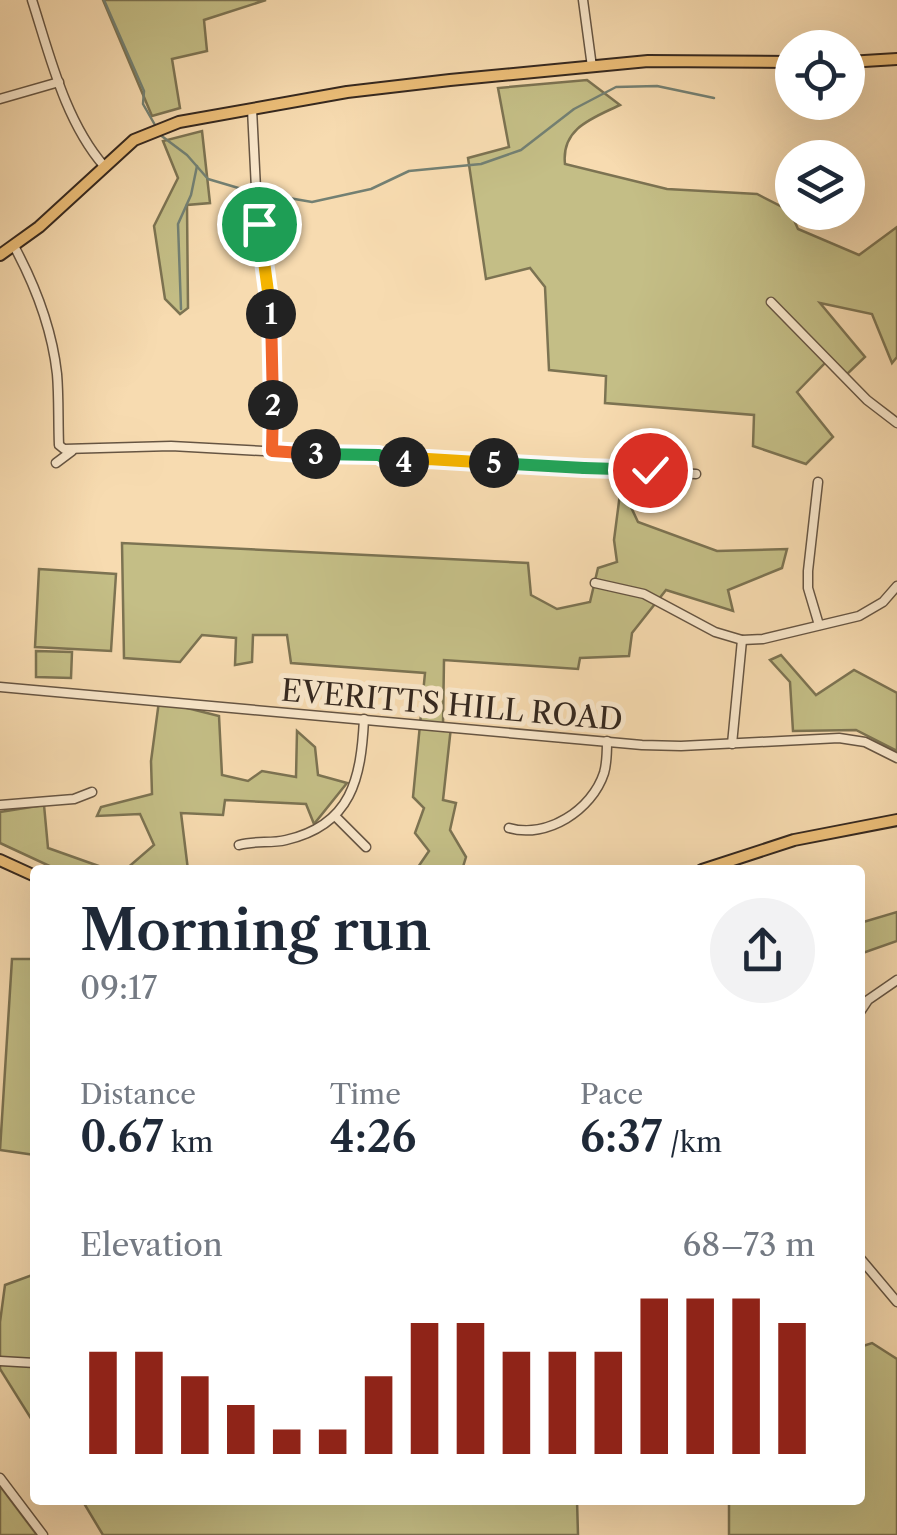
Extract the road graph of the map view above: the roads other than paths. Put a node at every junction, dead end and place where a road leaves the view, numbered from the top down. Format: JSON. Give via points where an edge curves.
{"nodes":[{"id":1,"x":32,"y":0,"type":"edge"},
{"id":2,"x":582,"y":0,"type":"edge"},
{"id":3,"x":897,"y":59,"type":"edge"},
{"id":4,"x":865,"y":61,"type":"edge"},
{"id":5,"x":775,"y":62,"type":"edge"},
{"id":6,"x":592,"y":67,"type":"junction"},
{"id":7,"x":59,"y":82,"type":"junction"},
{"id":8,"x":0,"y":100,"type":"edge"},
{"id":9,"x":252,"y":110,"type":"junction"},
{"id":10,"x":104,"y":166,"type":"junction"},
{"id":11,"x":14,"y":246,"type":"junction"},
{"id":12,"x":0,"y":256,"type":"edge"},
{"id":13,"x":771,"y":302,"type":"dead end"},
{"id":14,"x":897,"y":422,"type":"edge"},
{"id":15,"x":72,"y":451,"type":"junction"},
{"id":16,"x":272,"y":451,"type":"junction"},
{"id":17,"x":56,"y":463,"type":"dead end"},
{"id":18,"x":696,"y":474,"type":"dead end"},
{"id":19,"x":818,"y":482,"type":"dead end"},
{"id":20,"x":596,"y":583,"type":"dead end"},
{"id":21,"x":897,"y":586,"type":"edge"},
{"id":22,"x":819,"y":625,"type":"junction"},
{"id":23,"x":742,"y":640,"type":"junction"},
{"id":24,"x":0,"y":686,"type":"edge"},
{"id":25,"x":364,"y":719,"type":"junction"},
{"id":26,"x":607,"y":742,"type":"junction"},
{"id":27,"x":732,"y":744,"type":"junction"},
{"id":28,"x":897,"y":758,"type":"edge"},
{"id":29,"x":92,"y":792,"type":"dead end"},
{"id":30,"x":0,"y":805,"type":"edge"},
{"id":31,"x":335,"y":816,"type":"junction"},
{"id":32,"x":897,"y":820,"type":"edge"},
{"id":33,"x":510,"y":828,"type":"dead end"},
{"id":34,"x":240,"y":845,"type":"dead end"},
{"id":35,"x":366,"y":847,"type":"dead end"},
{"id":36,"x":0,"y":860,"type":"edge"},
{"id":37,"x":717,"y":865,"type":"edge"},
{"id":38,"x":30,"y":874,"type":"edge"},
{"id":39,"x":897,"y":980,"type":"edge"},
{"id":40,"x":865,"y":1004,"type":"edge"},
{"id":41,"x":865,"y":1265,"type":"edge"},
{"id":42,"x":871,"y":1273,"type":"junction"},
{"id":43,"x":865,"y":1278,"type":"edge"},
{"id":44,"x":897,"y":1302,"type":"edge"},
{"id":45,"x":0,"y":1360,"type":"edge"},
{"id":46,"x":30,"y":1363,"type":"edge"},
{"id":47,"x":0,"y":1478,"type":"edge"},
{"id":48,"x":43,"y":1535,"type":"edge"}],
"edges":[{"from":1,"to":7,"type":"street"},
{"from":2,"to":6,"type":"street"},
{"from":3,"to":4,"type":"main road"},
{"from":5,"to":6,"type":"main road"},
{"from":6,"to":9,"type":"main road","via":[[400,84]]},
{"from":7,"to":8,"type":"street"},
{"from":7,"to":10,"type":"street","via":[[87,145]]},
{"from":9,"to":10,"type":"main road","via":[[154,130]]},
{"from":9,"to":16,"type":"street","via":[[274,342]]},
{"from":10,"to":11,"type":"main road"},
{"from":11,"to":12,"type":"main road"},
{"from":11,"to":15,"type":"street","via":[[51,340],[60,445]]},
{"from":13,"to":14,"type":"street","via":[[866,400]]},
{"from":15,"to":16,"type":"street"},
{"from":15,"to":17,"type":"street"},
{"from":16,"to":18,"type":"street","via":[[399,451],[411,460]]},
{"from":19,"to":22,"type":"street","via":[[808,588]]},
{"from":20,"to":23,"type":"street","via":[[644,594]]},
{"from":21,"to":22,"type":"street","via":[[870,612]]},
{"from":22,"to":23,"type":"street"},
{"from":23,"to":27,"type":"street"},
{"from":24,"to":25,"type":"street","name":"EVERITTS HILL ROAD"},
{"from":25,"to":26,"type":"street","name":"EVERITTS HILL ROAD"},
{"from":25,"to":31,"type":"street","via":[[354,787]]},
{"from":26,"to":27,"type":"street","name":"EVERITTS HILL ROAD"},
{"from":26,"to":33,"type":"street","via":[[603,777],[583,805],[547,826]]},
{"from":27,"to":28,"type":"street","name":"EVERITTS HILL ROAD","via":[[839,738]]},
{"from":29,"to":30,"type":"street"},
{"from":31,"to":34,"type":"street","via":[[295,838]]},
{"from":31,"to":35,"type":"street"},
{"from":32,"to":37,"type":"main road","via":[[794,840]]},
{"from":36,"to":38,"type":"main road"},
{"from":39,"to":40,"type":"street"},
{"from":41,"to":42,"type":"street"},
{"from":42,"to":43,"type":"street"},
{"from":42,"to":44,"type":"street"},
{"from":45,"to":46,"type":"street"},
{"from":47,"to":48,"type":"street"}]}
